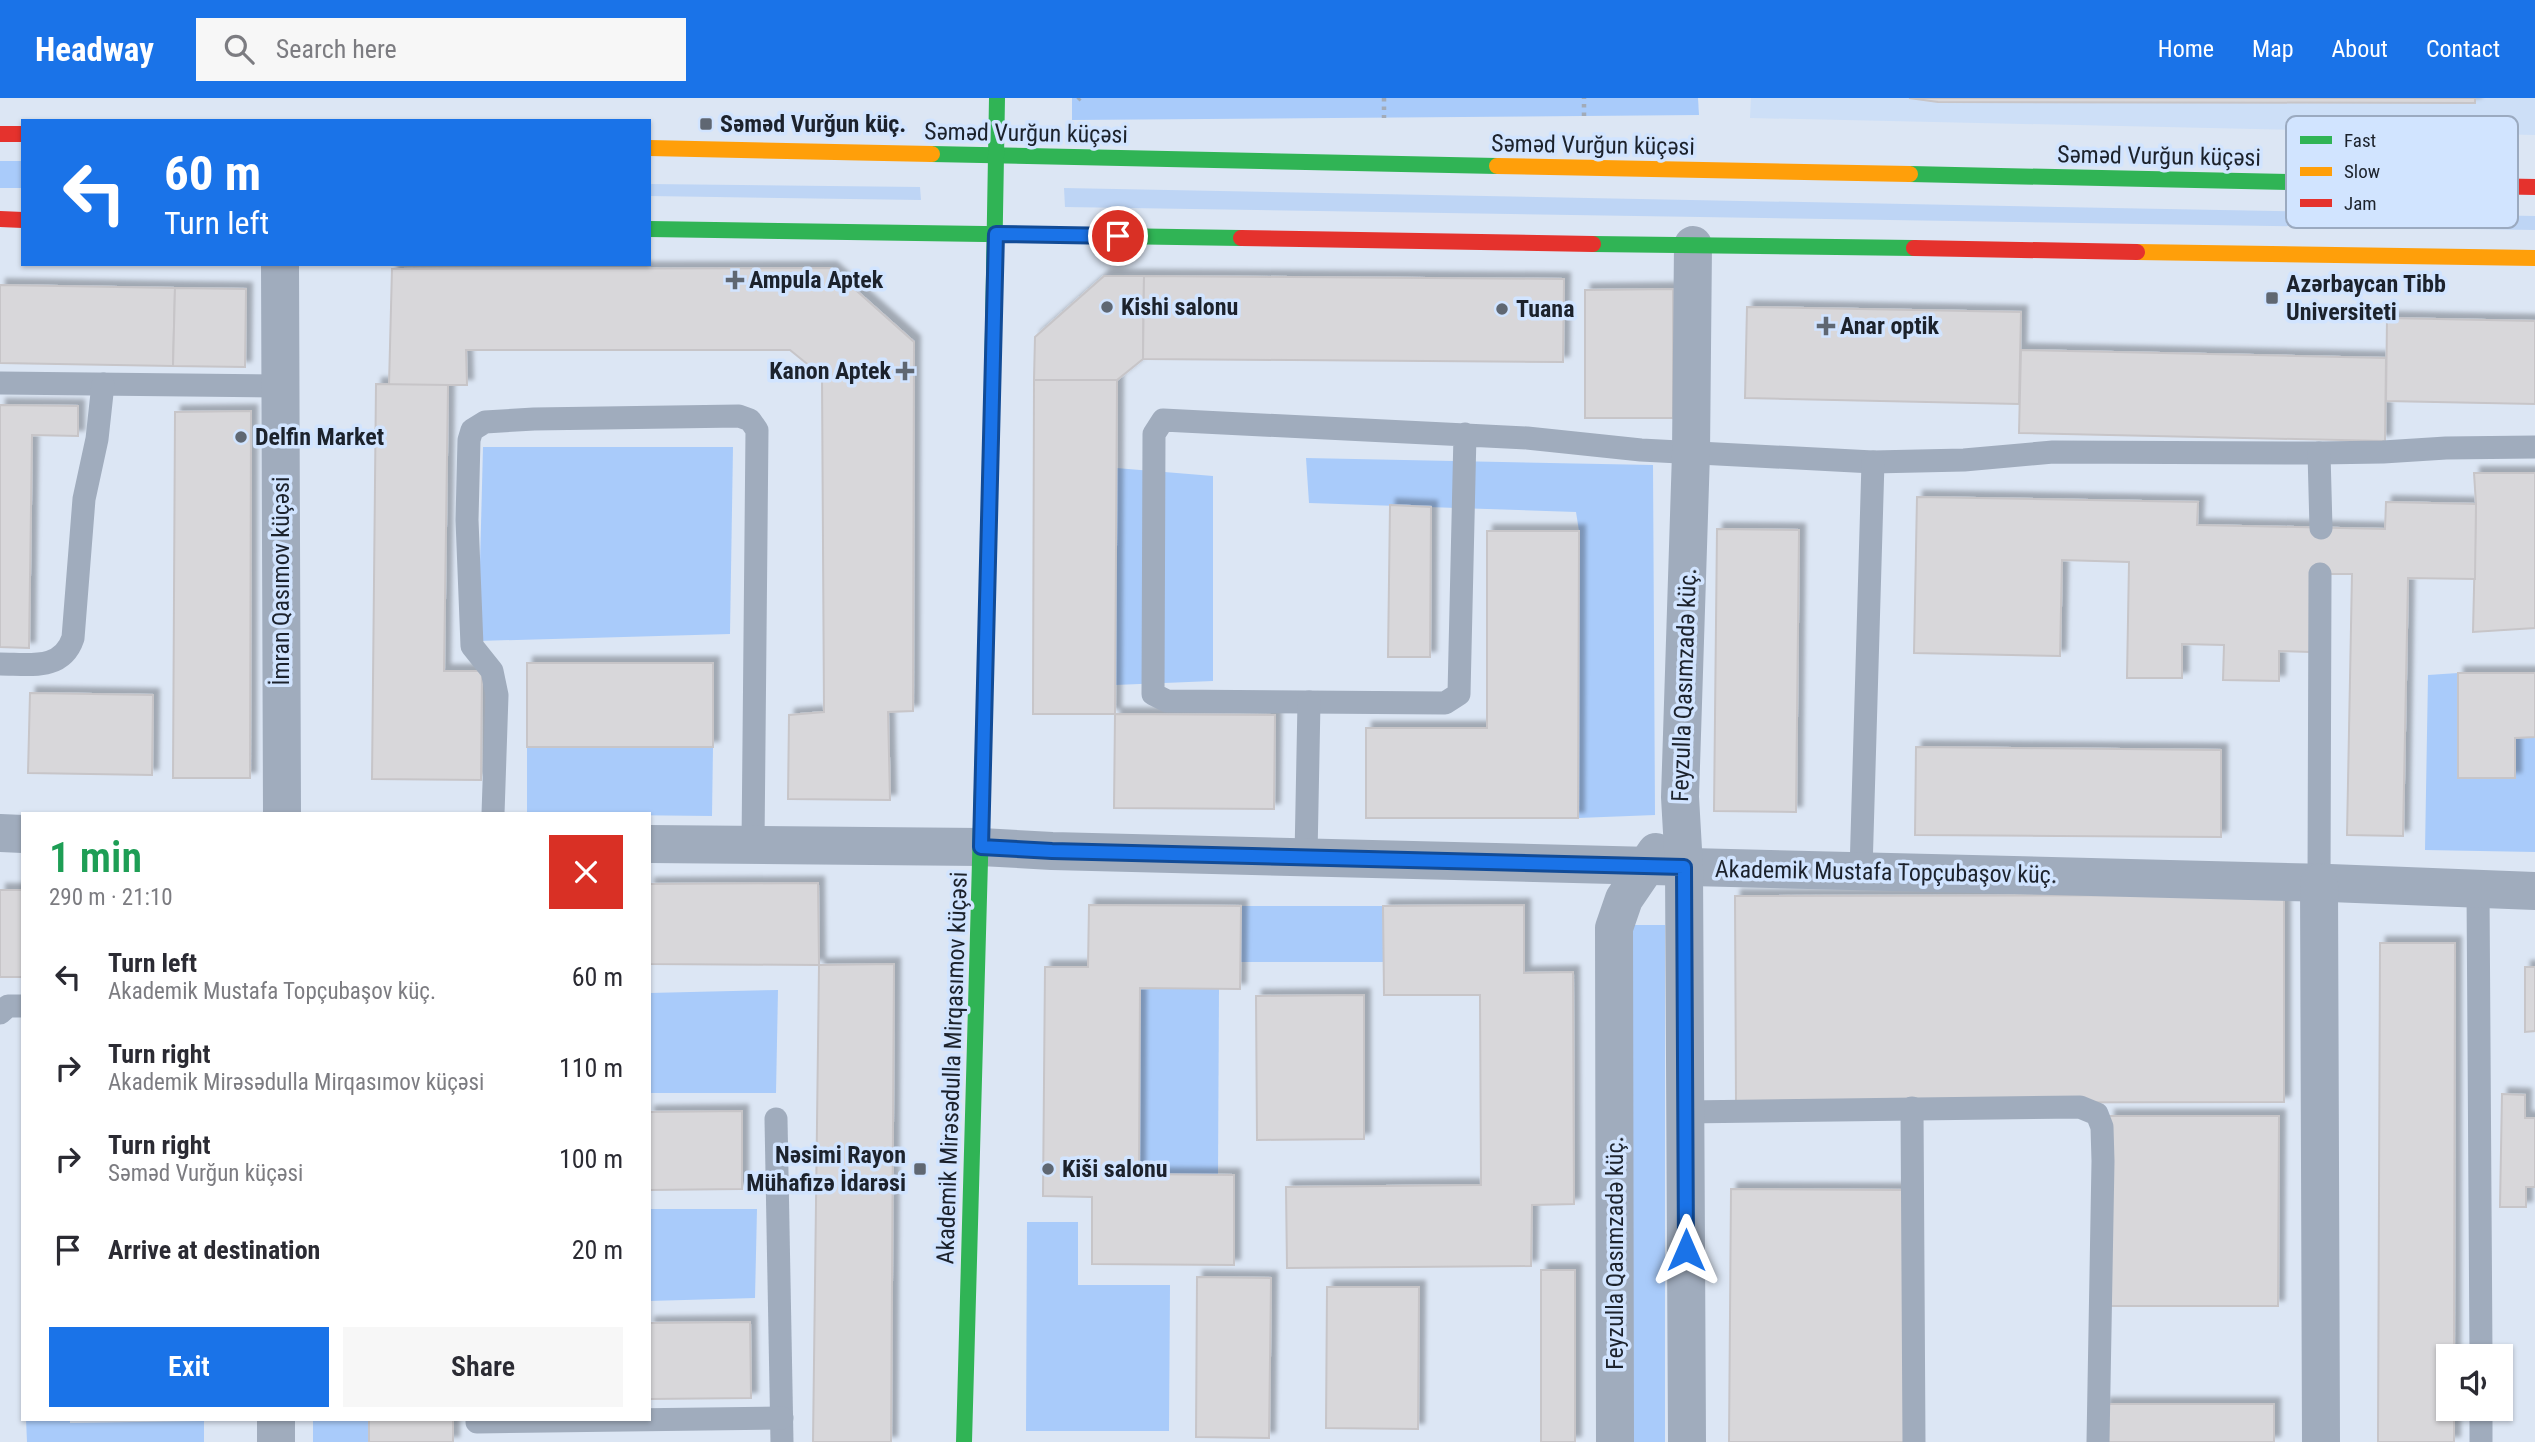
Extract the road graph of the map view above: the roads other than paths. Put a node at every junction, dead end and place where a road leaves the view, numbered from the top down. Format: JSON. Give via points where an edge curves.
{"nodes":[{"id":1,"x":998,"y":98,"type":"edge"},
{"id":2,"x":0,"y":134,"type":"edge"},
{"id":3,"x":21,"y":134,"type":"edge"},
{"id":4,"x":651,"y":148,"type":"edge"},
{"id":5,"x":997,"y":155,"type":"junction"},
{"id":6,"x":2286,"y":182,"type":"edge"},
{"id":7,"x":0,"y":219,"type":"edge"},
{"id":8,"x":21,"y":219,"type":"edge"},
{"id":9,"x":651,"y":229,"type":"edge"},
{"id":10,"x":996,"y":234,"type":"junction"},
{"id":11,"x":1693,"y":245,"type":"junction"},
{"id":12,"x":2535,"y":258,"type":"edge"},
{"id":13,"x":280,"y":266,"type":"edge"},
{"id":14,"x":0,"y":383,"type":"edge"},
{"id":15,"x":103,"y":384,"type":"junction"},
{"id":16,"x":280,"y":386,"type":"junction"},
{"id":17,"x":1465,"y":434,"type":"junction"},
{"id":18,"x":2535,"y":447,"type":"edge"},
{"id":19,"x":1691,"y":453,"type":"junction"},
{"id":20,"x":2319,"y":453,"type":"junction"},
{"id":21,"x":1873,"y":462,"type":"junction"},
{"id":22,"x":2321,"y":528,"type":"dead end"},
{"id":23,"x":2320,"y":574,"type":"dead end"},
{"id":24,"x":0,"y":664,"type":"edge"},
{"id":25,"x":1309,"y":702,"type":"junction"},
{"id":26,"x":282,"y":812,"type":"edge"},
{"id":27,"x":492,"y":812,"type":"edge"},
{"id":28,"x":1680,"y":823,"type":"junction"},
{"id":29,"x":0,"y":833,"type":"edge"},
{"id":30,"x":21,"y":834,"type":"edge"},
{"id":31,"x":651,"y":844,"type":"edge"},
{"id":32,"x":753,"y":845,"type":"junction"},
{"id":33,"x":981,"y":847,"type":"junction"},
{"id":34,"x":1306,"y":856,"type":"junction"},
{"id":35,"x":1644,"y":867,"type":"junction"},
{"id":36,"x":1684,"y":867,"type":"junction"},
{"id":37,"x":1861,"y":871,"type":"junction"},
{"id":38,"x":2319,"y":883,"type":"junction"},
{"id":39,"x":2479,"y":889,"type":"junction"},
{"id":40,"x":2535,"y":891,"type":"edge"},
{"id":41,"x":21,"y":1006,"type":"edge"},
{"id":42,"x":0,"y":1013,"type":"edge"},
{"id":43,"x":1912,"y":1108,"type":"junction"},
{"id":44,"x":1685,"y":1112,"type":"junction"},
{"id":45,"x":776,"y":1119,"type":"dead end"},
{"id":46,"x":2481,"y":1344,"type":"edge"},
{"id":47,"x":782,"y":1418,"type":"junction"},
{"id":48,"x":276,"y":1421,"type":"edge"},
{"id":49,"x":2481,"y":1421,"type":"edge"},
{"id":50,"x":477,"y":1428,"type":"edge"},
{"id":51,"x":276,"y":1442,"type":"edge"},
{"id":52,"x":782,"y":1442,"type":"edge"},
{"id":53,"x":964,"y":1442,"type":"edge"},
{"id":54,"x":1615,"y":1442,"type":"edge"},
{"id":55,"x":1687,"y":1442,"type":"edge"},
{"id":56,"x":1914,"y":1442,"type":"edge"},
{"id":57,"x":2098,"y":1442,"type":"edge"},
{"id":58,"x":2321,"y":1442,"type":"edge"},
{"id":59,"x":2481,"y":1442,"type":"edge"}],
"edges":[{"from":1,"to":5,"type":"main road"},
{"from":2,"to":3,"type":"main road"},
{"from":4,"to":5,"type":"main road","name":"Səməd Vurğun küçəsi"},
{"from":5,"to":6,"type":"main road","name":"Səməd Vurğun küçəsi"},
{"from":5,"to":10,"type":"main road","name":"Akademik Mirəsədulla Mirqasımov küçəsi"},
{"from":7,"to":8,"type":"main road"},
{"from":9,"to":10,"type":"main road"},
{"from":10,"to":11,"type":"main road"},
{"from":10,"to":33,"type":"main road","name":"Akademik Mirəsədulla Mirqasımov küçəsi"},
{"from":11,"to":12,"type":"main road"},
{"from":11,"to":19,"type":"street","name":"Feyzulla Qasımzadə küç."},
{"from":13,"to":16,"type":"street","name":"İmran Qasımov küçəsi"},
{"from":14,"to":15,"type":"lane"},
{"from":15,"to":16,"type":"lane"},
{"from":15,"to":24,"type":"lane","via":[[84,499],[73,638],[68,652],[59,659],[33,664]]},
{"from":16,"to":26,"type":"street","name":"İmran Qasımov küçəsi"},
{"from":17,"to":19,"type":"lane"},
{"from":17,"to":25,"type":"lane","via":[[1459,694],[1445,704]]},
{"from":17,"to":25,"type":"lane","via":[[1163,420],[1154,434],[1153,694],[1167,701]]},
{"from":18,"to":20,"type":"lane"},
{"from":19,"to":21,"type":"lane"},
{"from":19,"to":28,"type":"street","name":"Feyzulla Qasımzadə küç."},
{"from":20,"to":21,"type":"lane","via":[[2053,452]]},
{"from":20,"to":22,"type":"lane"},
{"from":21,"to":37,"type":"lane"},
{"from":23,"to":38,"type":"lane"},
{"from":25,"to":34,"type":"lane"},
{"from":27,"to":32,"type":"lane","via":[[497,695],[492,671],[472,646],[467,520],[472,430],[485,422],[534,419],[739,416],[757,429]]},
{"from":28,"to":35,"type":"street","name":"Feyzulla Qasımzadə küç."},
{"from":28,"to":36,"type":"street"},
{"from":29,"to":30,"type":"street"},
{"from":31,"to":32,"type":"street","name":"Akademik Mustafa Topçubaşov küç."},
{"from":32,"to":33,"type":"street","name":"Akademik Mustafa Topçubaşov küç."},
{"from":33,"to":34,"type":"street","name":"Akademik Mustafa Topçubaşov küç."},
{"from":33,"to":53,"type":"main road","name":"Akademik Mirəsədulla Mirqasımov küçəsi"},
{"from":34,"to":35,"type":"street","name":"Akademik Mustafa Topçubaşov küç."},
{"from":35,"to":36,"type":"street","name":"Akademik Mustafa Topçubaşov küç."},
{"from":35,"to":54,"type":"street","name":"Feyzulla Qasımzadə küç.","via":[[1624,899],[1614,928]]},
{"from":36,"to":37,"type":"street","name":"Akademik Mustafa Topçubaşov küç."},
{"from":36,"to":44,"type":"street"},
{"from":37,"to":38,"type":"street","name":"Akademik Mustafa Topçubaşov küç."},
{"from":38,"to":39,"type":"street","name":"Akademik Mustafa Topçubaşov küç."},
{"from":38,"to":58,"type":"street"},
{"from":39,"to":40,"type":"street","name":"Akademik Mustafa Topçubaşov küç."},
{"from":39,"to":46,"type":"lane"},
{"from":41,"to":42,"type":"lane","via":[[8,1006]]},
{"from":43,"to":44,"type":"lane"},
{"from":43,"to":56,"type":"lane"},
{"from":43,"to":57,"type":"lane","via":[[2080,1107],[2096,1114],[2102,1127],[2103,1161]]},
{"from":44,"to":55,"type":"street"},
{"from":45,"to":47,"type":"lane"},
{"from":47,"to":50,"type":"lane"},
{"from":47,"to":52,"type":"lane"},
{"from":48,"to":51,"type":"street"},
{"from":49,"to":59,"type":"lane"}]}
